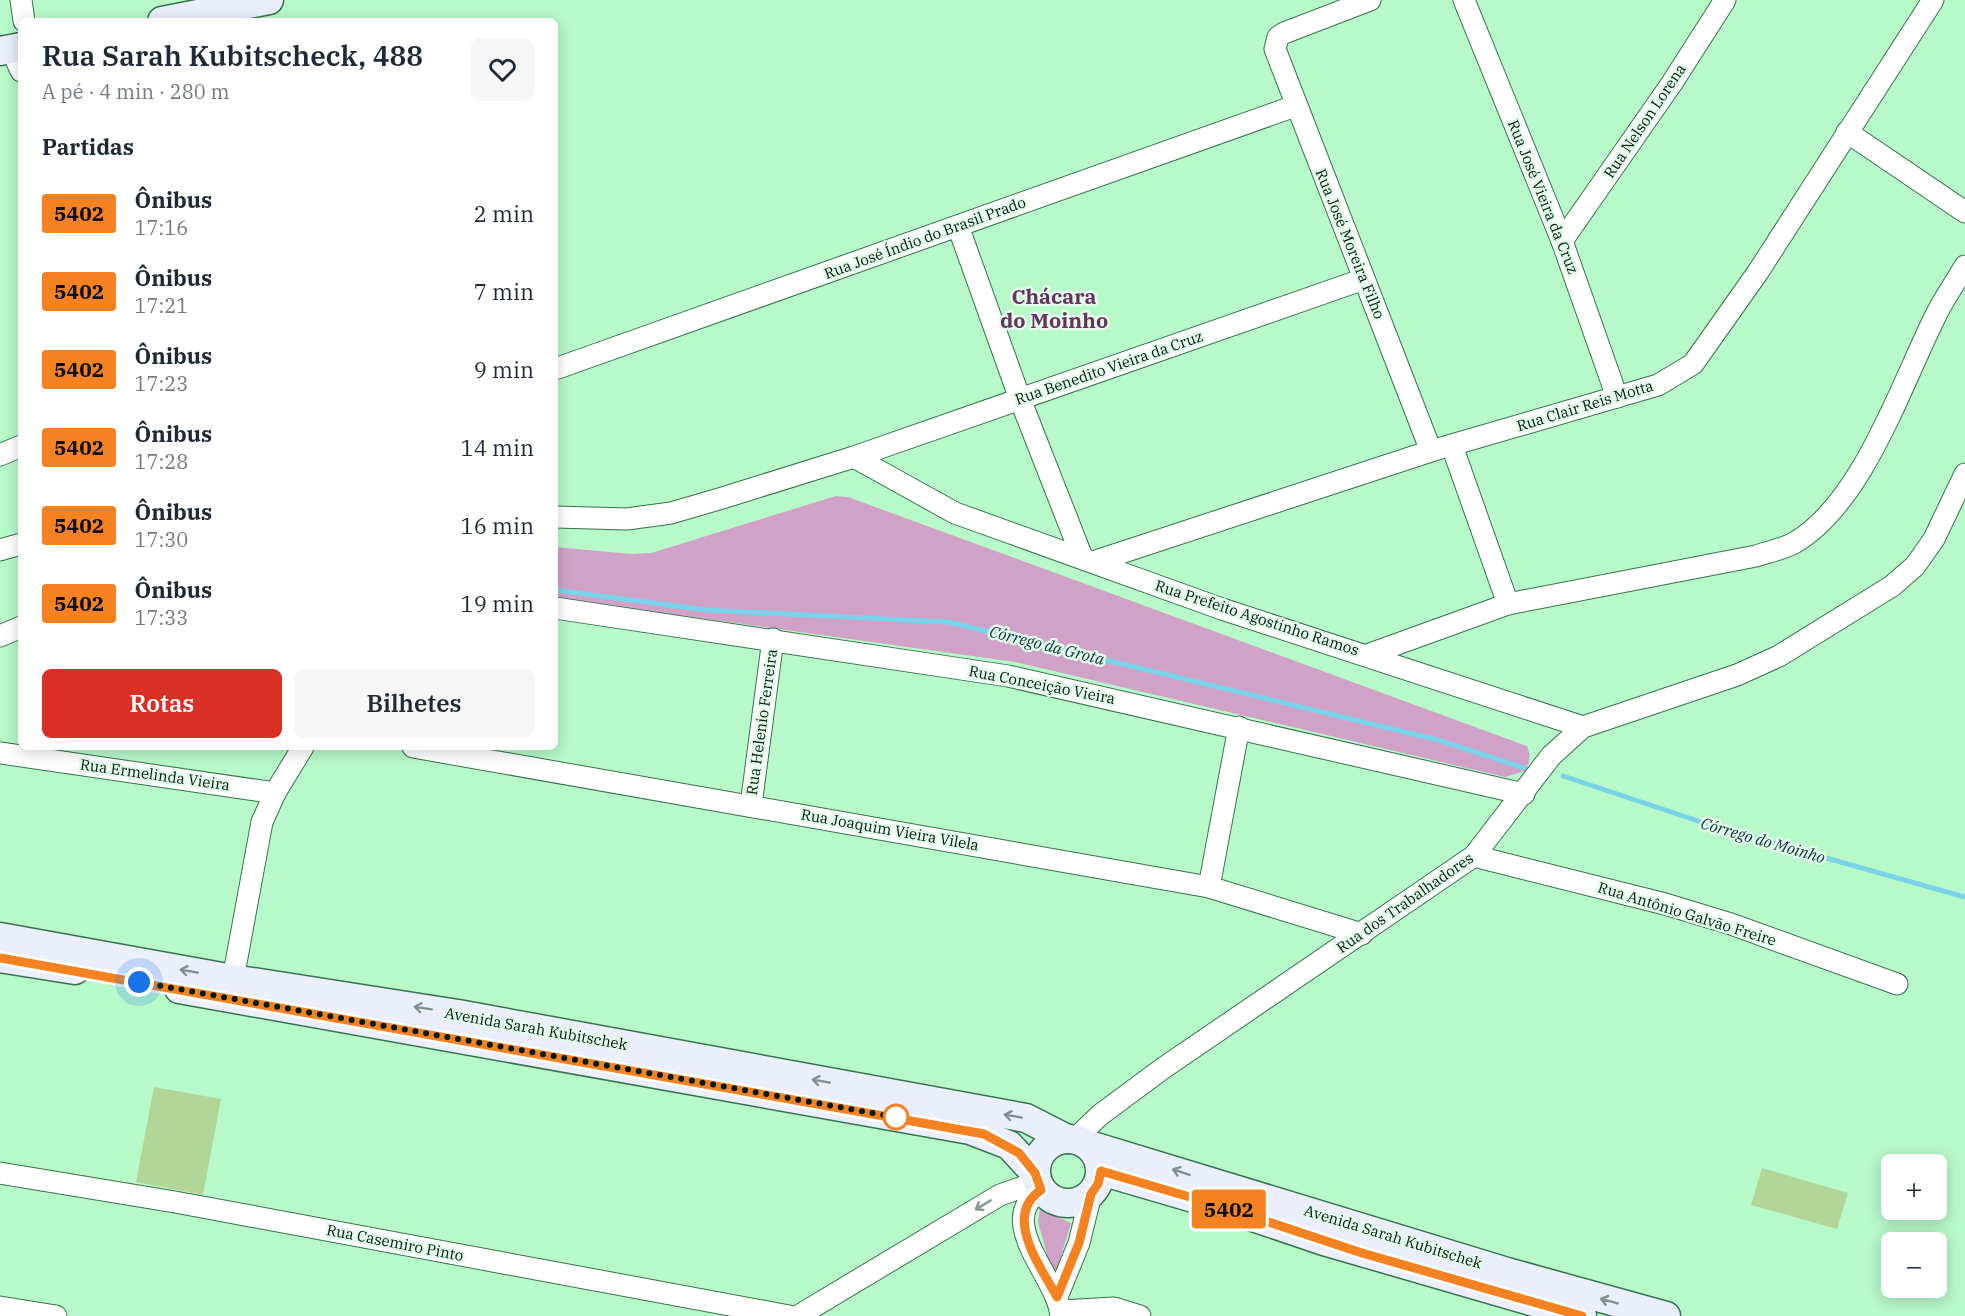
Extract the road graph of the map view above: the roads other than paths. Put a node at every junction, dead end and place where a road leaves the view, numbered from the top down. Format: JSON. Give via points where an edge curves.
{"nodes":[{"id":1,"x":21,"y":0,"type":"edge"},
{"id":2,"x":1370,"y":0,"type":"edge"},
{"id":3,"x":1464,"y":0,"type":"edge"},
{"id":4,"x":1725,"y":0,"type":"edge"},
{"id":5,"x":1933,"y":0,"type":"edge"},
{"id":6,"x":261,"y":9,"type":"edge"},
{"id":7,"x":24,"y":18,"type":"edge"},
{"id":8,"x":187,"y":18,"type":"edge"},
{"id":9,"x":1295,"y":106,"type":"junction"},
{"id":10,"x":1847,"y":132,"type":"junction"},
{"id":11,"x":1965,"y":212,"type":"edge"},
{"id":12,"x":958,"y":226,"type":"junction"},
{"id":13,"x":1562,"y":241,"type":"junction"},
{"id":14,"x":1965,"y":266,"type":"edge"},
{"id":15,"x":1364,"y":279,"type":"junction"},
{"id":16,"x":558,"y":368,"type":"edge"},
{"id":17,"x":1617,"y":397,"type":"junction"},
{"id":18,"x":1020,"y":399,"type":"junction"},
{"id":19,"x":1452,"y":446,"type":"junction"},
{"id":20,"x":18,"y":447,"type":"edge"},
{"id":21,"x":1431,"y":451,"type":"junction"},
{"id":22,"x":0,"y":455,"type":"edge"},
{"id":23,"x":854,"y":457,"type":"junction"},
{"id":24,"x":1965,"y":474,"type":"edge"},
{"id":25,"x":558,"y":516,"type":"edge"},
{"id":26,"x":18,"y":545,"type":"edge"},
{"id":27,"x":0,"y":550,"type":"edge"},
{"id":28,"x":1088,"y":560,"type":"junction"},
{"id":29,"x":1508,"y":604,"type":"junction"},
{"id":30,"x":558,"y":608,"type":"edge"},
{"id":31,"x":18,"y":628,"type":"edge"},
{"id":32,"x":0,"y":636,"type":"edge"},
{"id":33,"x":773,"y":639,"type":"junction"},
{"id":34,"x":1367,"y":655,"type":"junction"},
{"id":35,"x":1239,"y":727,"type":"junction"},
{"id":36,"x":1583,"y":727,"type":"junction"},
{"id":37,"x":301,"y":750,"type":"edge"},
{"id":38,"x":430,"y":750,"type":"edge"},
{"id":39,"x":0,"y":753,"type":"edge"},
{"id":40,"x":275,"y":793,"type":"junction"},
{"id":41,"x":1524,"y":794,"type":"junction"},
{"id":42,"x":751,"y":805,"type":"junction"},
{"id":43,"x":1474,"y":856,"type":"junction"},
{"id":44,"x":1209,"y":887,"type":"junction"},
{"id":45,"x":1362,"y":934,"type":"junction"},
{"id":46,"x":0,"y":937,"type":"edge"},
{"id":47,"x":0,"y":958,"type":"edge"},
{"id":48,"x":233,"y":979,"type":"junction"},
{"id":49,"x":1897,"y":984,"type":"dead end"},
{"id":50,"x":1076,"y":1140,"type":"junction"},
{"id":51,"x":0,"y":1173,"type":"edge"},
{"id":52,"x":1038,"y":1182,"type":"junction"},
{"id":53,"x":1096,"y":1183,"type":"junction"},
{"id":54,"x":1222,"y":1196,"type":"junction"},
{"id":55,"x":0,"y":1307,"type":"edge"},
{"id":56,"x":1576,"y":1307,"type":"edge"},
{"id":57,"x":1060,"y":1308,"type":"edge"},
{"id":58,"x":56,"y":1316,"type":"edge"},
{"id":59,"x":789,"y":1316,"type":"edge"},
{"id":60,"x":798,"y":1316,"type":"edge"},
{"id":61,"x":1140,"y":1316,"type":"edge"},
{"id":62,"x":1666,"y":1316,"type":"edge"}],
"edges":[{"from":1,"to":7,"type":"street"},
{"from":2,"to":9,"type":"street","name":"Rua José Moreira Filho","via":[[1278,37],[1275,49]]},
{"from":3,"to":13,"type":"street","name":"Rua José Vieira da Cruz"},
{"from":4,"to":13,"type":"street","name":"Rua Nelson Lorena"},
{"from":5,"to":10,"type":"street","name":"Rua Clair Reis Motta"},
{"from":6,"to":8,"type":"main road"},
{"from":9,"to":12,"type":"street","name":"Rua José Índio do Brasil Prado"},
{"from":9,"to":15,"type":"street","name":"Rua José Moreira Filho"},
{"from":10,"to":11,"type":"street"},
{"from":10,"to":17,"type":"street","name":"Rua Clair Reis Motta","via":[[1758,272],[1693,364],[1658,385]]},
{"from":12,"to":16,"type":"street","name":"Rua José Índio do Brasil Prado"},
{"from":12,"to":18,"type":"street"},
{"from":13,"to":17,"type":"street","name":"Rua José Vieira da Cruz"},
{"from":14,"to":29,"type":"street","name":"Rua Prefeito Agostinho Ramos","via":[[1936,314],[1863,466],[1815,528],[1793,544],[1756,556]]},
{"from":15,"to":18,"type":"street","name":"Rua Benedito Vieira da Cruz"},
{"from":15,"to":21,"type":"street","name":"Rua José Moreira Filho"},
{"from":17,"to":19,"type":"street","name":"Rua Clair Reis Motta"},
{"from":18,"to":23,"type":"street","name":"Rua Benedito Vieira da Cruz"},
{"from":18,"to":28,"type":"street"},
{"from":19,"to":21,"type":"street","name":"Rua Clair Reis Motta"},
{"from":19,"to":29,"type":"street"},
{"from":20,"to":22,"type":"street"},
{"from":21,"to":28,"type":"street","name":"Rua Clair Reis Motta"},
{"from":23,"to":25,"type":"street","via":[[671,513],[627,519]]},
{"from":23,"to":28,"type":"street","name":"Rua Prefeito Agostinho Ramos","via":[[955,513]]},
{"from":24,"to":36,"type":"street","name":"Rua dos Trabalhadores","via":[[1934,539],[1915,566],[1864,605],[1779,656],[1737,675]]},
{"from":26,"to":27,"type":"street"},
{"from":28,"to":34,"type":"street","name":"Rua Prefeito Agostinho Ramos","via":[[1222,609]]},
{"from":29,"to":34,"type":"street","name":"Rua Prefeito Agostinho Ramos"},
{"from":30,"to":33,"type":"street","name":"Rua Conceição Vieira"},
{"from":31,"to":32,"type":"street"},
{"from":33,"to":35,"type":"street","name":"Rua Conceição Vieira","via":[[1008,676]]},
{"from":33,"to":42,"type":"street","name":"Rua Helenio Ferreira"},
{"from":34,"to":36,"type":"street"},
{"from":35,"to":41,"type":"street","name":"Rua Conceição Vieira"},
{"from":35,"to":44,"type":"street"},
{"from":36,"to":41,"type":"street","name":"Rua dos Trabalhadores","via":[[1551,756]]},
{"from":37,"to":40,"type":"street"},
{"from":38,"to":42,"type":"street","name":"Rua Joaquim Vieira Vilela"},
{"from":39,"to":40,"type":"street","name":"Rua Ermelinda Vieira"},
{"from":40,"to":48,"type":"street","via":[[262,822]]},
{"from":41,"to":43,"type":"street","name":"Rua dos Trabalhadores"},
{"from":42,"to":44,"type":"street","name":"Rua Joaquim Vieira Vilela"},
{"from":43,"to":45,"type":"street","name":"Rua dos Trabalhadores"},
{"from":43,"to":49,"type":"street","name":"Rua Antônio Galvão Freire","via":[[1665,904]]},
{"from":44,"to":45,"type":"street","name":"Rua Joaquim Vieira Vilela"},
{"from":45,"to":50,"type":"street","name":"Rua dos Trabalhadores","via":[[1162,1070],[1100,1115]]},
{"from":48,"to":46,"type":"main road","name":"Avenida Sarah Kubitschek","one_way":true},
{"from":47,"to":52,"type":"main road","name":"Avenida Sarah Kubitschek","via":[[970,1130],[1009,1145]]},
{"from":50,"to":48,"type":"main road","name":"Avenida Sarah Kubitschek","one_way":true,"via":[[1026,1118],[458,1014]]},
{"from":50,"to":52,"type":"main road","via":[[1054,1142],[1044,1149],[1037,1160]]},
{"from":50,"to":53,"type":"main road","via":[[1097,1156]]},
{"from":54,"to":50,"type":"main road","name":"Avenida Sarah Kubitschek","one_way":true},
{"from":51,"to":59,"type":"street","name":"Rua Casemiro Pinto"},
{"from":52,"to":53,"type":"main road","via":[[1051,1199],[1065,1203],[1079,1202]]},
{"from":52,"to":57,"type":"street","via":[[1024,1210],[1023,1223]]},
{"from":52,"to":60,"type":"street","one_way":true,"via":[[1000,1195]]},
{"from":53,"to":54,"type":"main road","name":"Avenida Sarah Kubitschek"},
{"from":53,"to":57,"type":"street"},
{"from":54,"to":56,"type":"main road","name":"Avenida Sarah Kubitschek"},
{"from":55,"to":58,"type":"street"},
{"from":62,"to":56,"type":"main road","name":"Avenida Sarah Kubitschek","one_way":true},
{"from":57,"to":61,"type":"street","via":[[1114,1308]]}]}
